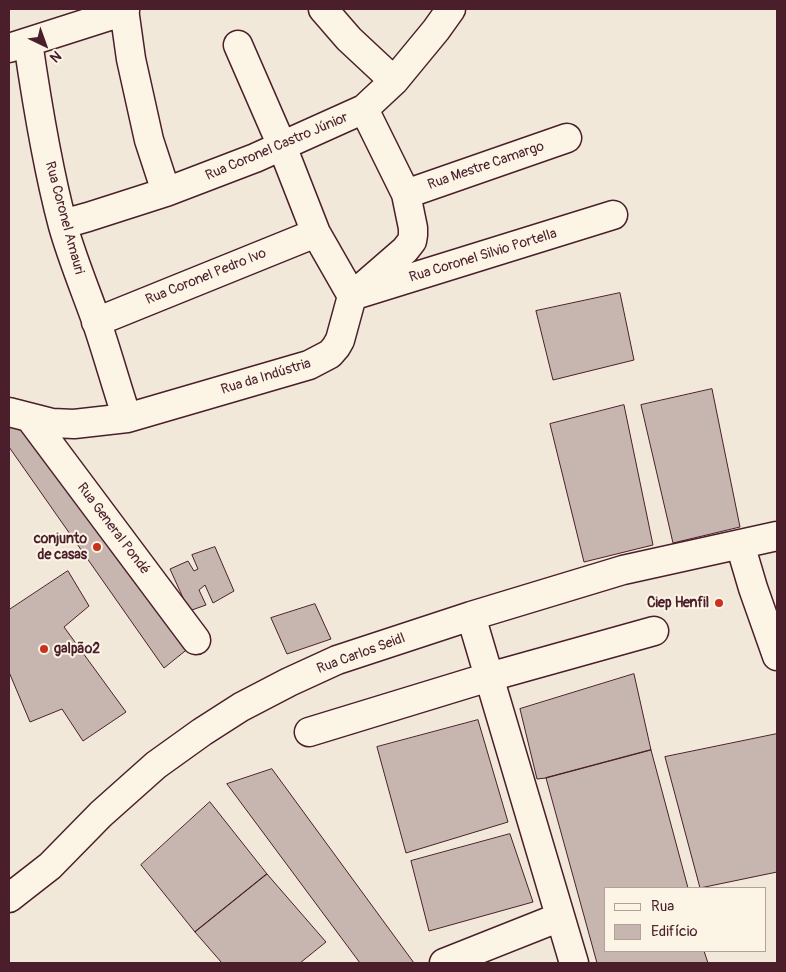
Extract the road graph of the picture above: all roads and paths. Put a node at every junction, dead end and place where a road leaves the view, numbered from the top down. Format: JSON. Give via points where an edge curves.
{"nodes":[{"id":1,"x":323,"y":9,"type":"edge"},
{"id":2,"x":451,"y":9,"type":"edge"},
{"id":3,"x":124,"y":10,"type":"edge"},
{"id":4,"x":18,"y":45,"type":"edge"},
{"id":5,"x":238,"y":45,"type":"dead end"},
{"id":6,"x":394,"y":80,"type":"junction"},
{"id":7,"x":364,"y":109,"type":"junction"},
{"id":8,"x":566,"y":138,"type":"dead end"},
{"id":9,"x":282,"y":146,"type":"junction"},
{"id":10,"x":166,"y":192,"type":"junction"},
{"id":11,"x":406,"y":194,"type":"junction"},
{"id":12,"x":613,"y":215,"type":"dead end"},
{"id":13,"x":63,"y":224,"type":"junction"},
{"id":14,"x":316,"y":233,"type":"junction"},
{"id":15,"x":352,"y":296,"type":"junction"},
{"id":16,"x":96,"y":322,"type":"junction"},
{"id":17,"x":20,"y":415,"type":"edge"},
{"id":18,"x":127,"y":418,"type":"junction"},
{"id":19,"x":777,"y":536,"type":"edge"},
{"id":20,"x":740,"y":544,"type":"junction"},
{"id":21,"x":471,"y":616,"type":"junction"},
{"id":22,"x":654,"y":631,"type":"dead end"},
{"id":23,"x":196,"y":640,"type":"dead end"},
{"id":24,"x":777,"y":656,"type":"edge"},
{"id":25,"x":489,"y":677,"type":"junction"},
{"id":26,"x":309,"y":732,"type":"dead end"},
{"id":27,"x":9,"y":898,"type":"edge"},
{"id":28,"x":560,"y":917,"type":"junction"},
{"id":29,"x":444,"y":963,"type":"edge"},
{"id":30,"x":574,"y":963,"type":"edge"}],
"edges":[{"from":1,"to":6,"type":"street","via":[[349,39]]},
{"from":2,"to":6,"type":"street","name":"Rua Coronel Castro Júnior"},
{"from":3,"to":4,"type":"street"},
{"from":3,"to":10,"type":"street","via":[[149,140]]},
{"from":4,"to":13,"type":"street","name":"Rua Coronel Amauri","via":[[38,110]]},
{"from":5,"to":9,"type":"street"},
{"from":6,"to":7,"type":"street","name":"Rua Coronel Castro Júnior"},
{"from":7,"to":9,"type":"street","name":"Rua Coronel Castro Júnior"},
{"from":7,"to":11,"type":"street"},
{"from":8,"to":11,"type":"street","name":"Rua Mestre Camargo"},
{"from":9,"to":10,"type":"street","name":"Rua Coronel Castro Júnior"},
{"from":9,"to":14,"type":"street"},
{"from":10,"to":13,"type":"street","name":"Rua Coronel Castro Júnior"},
{"from":11,"to":15,"type":"street","via":[[413,228],[412,241]]},
{"from":12,"to":15,"type":"street","name":"Rua Coronel Silvio Portella"},
{"from":13,"to":16,"type":"street","name":"Rua Coronel Amauri"},
{"from":14,"to":15,"type":"street"},
{"from":14,"to":16,"type":"street","name":"Rua Coronel Pedro Ivo"},
{"from":15,"to":18,"type":"street","name":"Rua da Indústria","via":[[340,340],[322,359]]},
{"from":16,"to":18,"type":"street","name":"Rua Coronel Amauri"},
{"from":17,"to":18,"type":"street","name":"Rua da Indústria","via":[[52,423],[74,424]]},
{"from":17,"to":23,"type":"street","name":"Rua General Pondé"},
{"from":19,"to":20,"type":"street","name":"Rua Carlos Seidl"},
{"from":20,"to":21,"type":"street","name":"Rua Carlos Seidl","via":[[623,570]]},
{"from":20,"to":24,"type":"street"},
{"from":21,"to":25,"type":"street"},
{"from":21,"to":27,"type":"street","name":"Rua Carlos Seidl","via":[[337,660],[233,712],[156,764],[50,866]]},
{"from":22,"to":25,"type":"street"},
{"from":25,"to":26,"type":"street"},
{"from":25,"to":28,"type":"street"},
{"from":28,"to":29,"type":"street"},
{"from":28,"to":30,"type":"street"}]}
